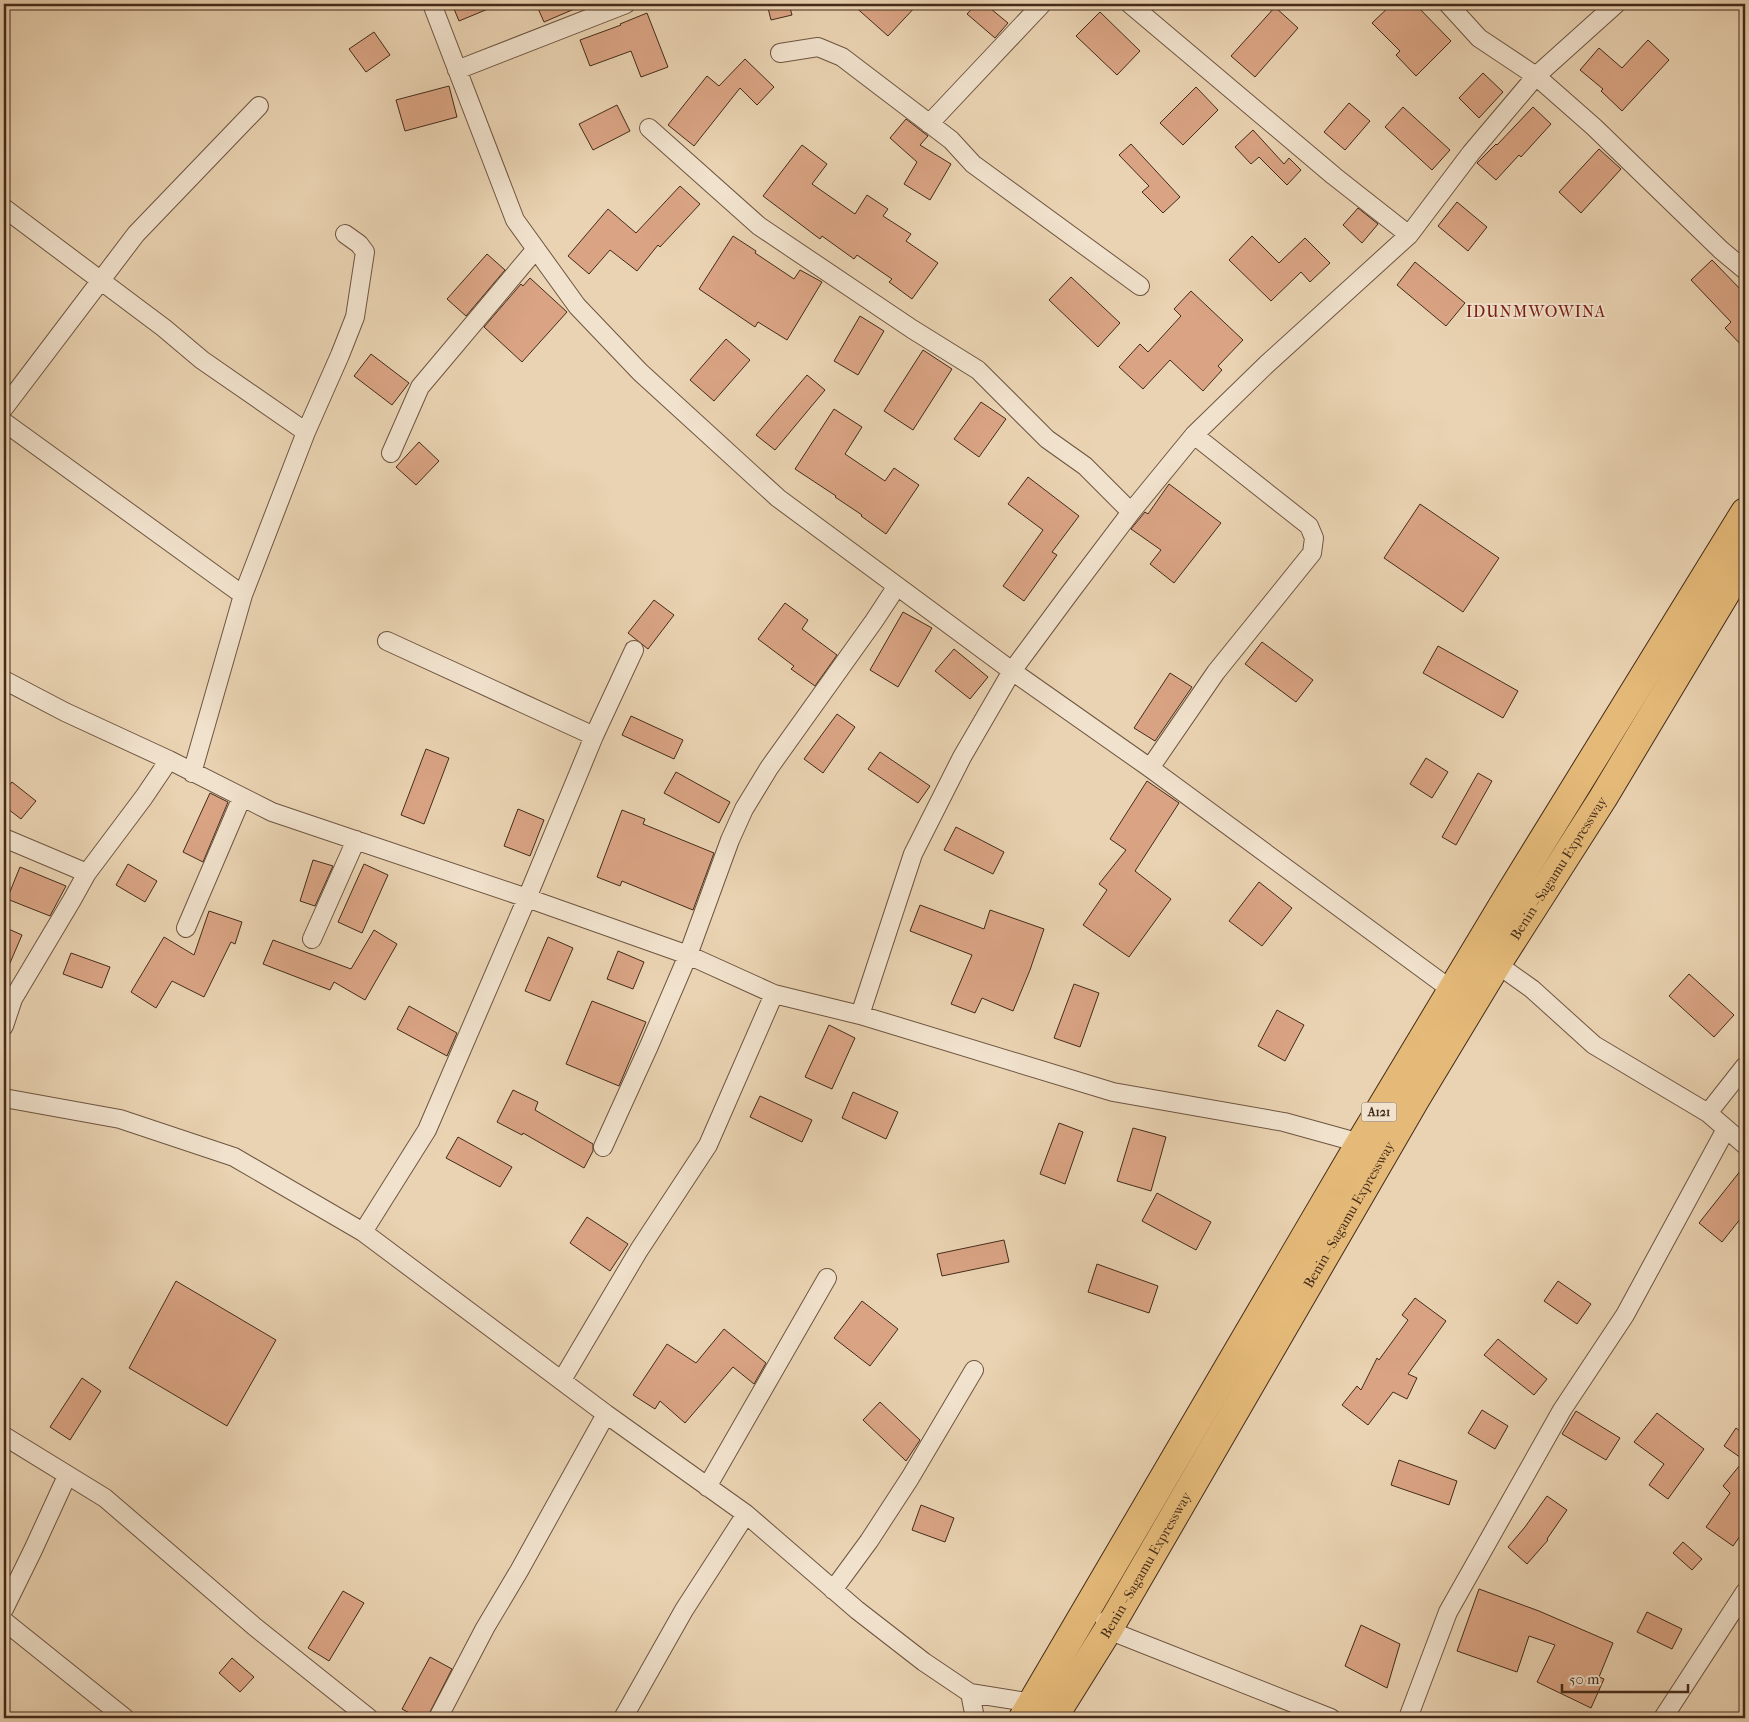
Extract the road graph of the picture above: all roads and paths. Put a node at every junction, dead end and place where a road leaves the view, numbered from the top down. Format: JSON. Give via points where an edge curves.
{"nodes":[{"id":1,"x":432,"y":4,"type":"edge"},
{"id":2,"x":626,"y":4,"type":"edge"},
{"id":3,"x":1042,"y":4,"type":"edge"},
{"id":4,"x":1130,"y":4,"type":"edge"},
{"id":5,"x":1448,"y":4,"type":"edge"},
{"id":6,"x":1616,"y":4,"type":"edge"},
{"id":7,"x":780,"y":53,"type":"dead end"},
{"id":8,"x":457,"y":70,"type":"junction"},
{"id":9,"x":1536,"y":76,"type":"junction"},
{"id":10,"x":259,"y":106,"type":"dead end"},
{"id":11,"x":929,"y":124,"type":"junction"},
{"id":12,"x":649,"y":128,"type":"dead end"},
{"id":13,"x":4,"y":208,"type":"edge"},
{"id":14,"x":345,"y":234,"type":"dead end"},
{"id":15,"x":1408,"y":235,"type":"junction"},
{"id":16,"x":536,"y":249,"type":"junction"},
{"id":17,"x":1745,"y":270,"type":"edge"},
{"id":18,"x":100,"y":280,"type":"junction"},
{"id":19,"x":1140,"y":286,"type":"dead end"},
{"id":20,"x":4,"y":408,"type":"edge"},
{"id":21,"x":4,"y":422,"type":"edge"},
{"id":22,"x":306,"y":432,"type":"junction"},
{"id":23,"x":1194,"y":435,"type":"junction"},
{"id":24,"x":391,"y":453,"type":"dead end"},
{"id":25,"x":1131,"y":512,"type":"junction"},
{"id":26,"x":1745,"y":512,"type":"edge"},
{"id":27,"x":1745,"y":561,"type":"edge"},
{"id":28,"x":897,"y":586,"type":"junction"},
{"id":29,"x":243,"y":595,"type":"junction"},
{"id":30,"x":387,"y":641,"type":"dead end"},
{"id":31,"x":634,"y":650,"type":"dead end"},
{"id":32,"x":1012,"y":672,"type":"junction"},
{"id":33,"x":4,"y":680,"type":"edge"},
{"id":34,"x":594,"y":736,"type":"junction"},
{"id":35,"x":169,"y":760,"type":"junction"},
{"id":36,"x":1150,"y":768,"type":"junction"},
{"id":37,"x":192,"y":773,"type":"junction"},
{"id":38,"x":242,"y":797,"type":"junction"},
{"id":39,"x":4,"y":838,"type":"edge"},
{"id":40,"x":356,"y":840,"type":"junction"},
{"id":41,"x":87,"y":873,"type":"junction"},
{"id":42,"x":527,"y":898,"type":"junction"},
{"id":43,"x":186,"y":928,"type":"dead end"},
{"id":44,"x":312,"y":939,"type":"dead end"},
{"id":45,"x":688,"y":954,"type":"junction"},
{"id":46,"x":1497,"y":964,"type":"junction"},
{"id":47,"x":1453,"y":991,"type":"junction"},
{"id":48,"x":774,"y":994,"type":"junction"},
{"id":49,"x":860,"y":1015,"type":"junction"},
{"id":50,"x":4,"y":1026,"type":"edge"},
{"id":51,"x":1745,"y":1066,"type":"edge"},
{"id":52,"x":4,"y":1098,"type":"edge"},
{"id":53,"x":1708,"y":1113,"type":"junction"},
{"id":54,"x":1726,"y":1129,"type":"junction"},
{"id":55,"x":1360,"y":1143,"type":"junction"},
{"id":56,"x":1745,"y":1146,"type":"edge"},
{"id":57,"x":603,"y":1147,"type":"dead end"},
{"id":58,"x":362,"y":1232,"type":"junction"},
{"id":59,"x":827,"y":1278,"type":"dead end"},
{"id":60,"x":974,"y":1370,"type":"dead end"},
{"id":61,"x":562,"y":1380,"type":"junction"},
{"id":62,"x":606,"y":1414,"type":"junction"},
{"id":63,"x":4,"y":1436,"type":"edge"},
{"id":64,"x":67,"y":1476,"type":"junction"},
{"id":65,"x":706,"y":1487,"type":"junction"},
{"id":66,"x":746,"y":1514,"type":"junction"},
{"id":67,"x":833,"y":1590,"type":"junction"},
{"id":68,"x":1745,"y":1592,"type":"edge"},
{"id":69,"x":1096,"y":1596,"type":"junction"},
{"id":70,"x":4,"y":1609,"type":"edge"},
{"id":71,"x":4,"y":1621,"type":"edge"},
{"id":72,"x":1108,"y":1630,"type":"junction"},
{"id":73,"x":970,"y":1693,"type":"junction"},
{"id":74,"x":1036,"y":1713,"type":"edge"},
{"id":75,"x":125,"y":1718,"type":"edge"},
{"id":76,"x":369,"y":1718,"type":"edge"},
{"id":77,"x":438,"y":1718,"type":"edge"},
{"id":78,"x":623,"y":1718,"type":"edge"},
{"id":79,"x":975,"y":1718,"type":"edge"},
{"id":80,"x":1331,"y":1718,"type":"edge"},
{"id":81,"x":1408,"y":1718,"type":"edge"},
{"id":82,"x":1663,"y":1718,"type":"edge"}],
"edges":[{"from":1,"to":8,"type":"street"},
{"from":2,"to":8,"type":"street"},
{"from":3,"to":11,"type":"street"},
{"from":4,"to":15,"type":"street"},
{"from":5,"to":9,"type":"street","via":[[1479,38]]},
{"from":6,"to":9,"type":"street"},
{"from":7,"to":11,"type":"street","via":[[818,47],[842,57]]},
{"from":8,"to":16,"type":"street","via":[[515,220]]},
{"from":9,"to":15,"type":"street"},
{"from":9,"to":17,"type":"street"},
{"from":10,"to":18,"type":"street","via":[[152,216]]},
{"from":11,"to":19,"type":"street","via":[[951,140],[973,164]]},
{"from":12,"to":25,"type":"street","via":[[759,226],[978,370],[1047,439],[1085,466]]},
{"from":13,"to":18,"type":"street"},
{"from":14,"to":22,"type":"street","via":[[364,252],[356,309],[340,355]]},
{"from":15,"to":23,"type":"street"},
{"from":16,"to":24,"type":"street","via":[[420,387]]},
{"from":16,"to":28,"type":"street","via":[[577,306],[640,372],[764,487]]},
{"from":18,"to":20,"type":"street"},
{"from":18,"to":22,"type":"street","via":[[202,360]]},
{"from":21,"to":29,"type":"street"},
{"from":22,"to":29,"type":"street"},
{"from":23,"to":25,"type":"street"},
{"from":23,"to":36,"type":"street","via":[[1309,526],[1314,538],[1312,553],[1216,672]]},
{"from":25,"to":32,"type":"street"},
{"from":26,"to":47,"type":"highway","number":"A121"},
{"from":27,"to":46,"type":"highway","name":"Benin - Sagamu Expressway","number":"A121","via":[[1603,798]]},
{"from":28,"to":32,"type":"street"},
{"from":28,"to":45,"type":"street","via":[[769,768],[744,809]]},
{"from":29,"to":37,"type":"street"},
{"from":30,"to":34,"type":"street"},
{"from":31,"to":34,"type":"street"},
{"from":32,"to":36,"type":"street"},
{"from":32,"to":49,"type":"street","via":[[962,757],[913,854]]},
{"from":33,"to":35,"type":"street"},
{"from":34,"to":42,"type":"street"},
{"from":35,"to":37,"type":"street"},
{"from":35,"to":41,"type":"street"},
{"from":36,"to":47,"type":"street"},
{"from":37,"to":38,"type":"street"},
{"from":38,"to":40,"type":"street","via":[[272,812]]},
{"from":38,"to":43,"type":"street"},
{"from":39,"to":41,"type":"street"},
{"from":40,"to":42,"type":"street"},
{"from":40,"to":44,"type":"street"},
{"from":41,"to":50,"type":"street","via":[[13,999]]},
{"from":42,"to":45,"type":"street"},
{"from":42,"to":58,"type":"street","via":[[426,1130]]},
{"from":45,"to":48,"type":"street"},
{"from":45,"to":57,"type":"street"},
{"from":46,"to":53,"type":"street","via":[[1540,995],[1594,1045]]},
{"from":46,"to":72,"type":"highway","name":"Benin - Sagamu Expressway","number":"A121"},
{"from":47,"to":55,"type":"highway","number":"A121"},
{"from":48,"to":49,"type":"street"},
{"from":48,"to":61,"type":"street","via":[[708,1145],[639,1250]]},
{"from":49,"to":55,"type":"street","via":[[1113,1092],[1284,1122]]},
{"from":51,"to":53,"type":"street"},
{"from":52,"to":58,"type":"street","via":[[120,1119],[234,1157]]},
{"from":53,"to":54,"type":"street"},
{"from":54,"to":56,"type":"street"},
{"from":54,"to":81,"type":"street","via":[[1625,1315],[1562,1410],[1448,1612]]},
{"from":55,"to":69,"type":"highway","number":"A121"},
{"from":58,"to":61,"type":"street"},
{"from":59,"to":65,"type":"street"},
{"from":60,"to":67,"type":"street","via":[[910,1478]]},
{"from":61,"to":62,"type":"street"},
{"from":62,"to":65,"type":"street"},
{"from":62,"to":77,"type":"street","via":[[484,1628]]},
{"from":63,"to":64,"type":"street"},
{"from":64,"to":70,"type":"street"},
{"from":64,"to":76,"type":"street","via":[[106,1498],[255,1627]]},
{"from":65,"to":66,"type":"street"},
{"from":66,"to":67,"type":"street"},
{"from":66,"to":78,"type":"street","via":[[684,1610]]},
{"from":67,"to":73,"type":"street","via":[[924,1662]]},
{"from":68,"to":82,"type":"street"},
{"from":69,"to":72,"type":"street"},
{"from":69,"to":74,"type":"highway","number":"A121"},
{"from":71,"to":75,"type":"street"},
{"from":72,"to":74,"type":"highway","name":"Benin - Sagamu Expressway","number":"A121"},
{"from":72,"to":80,"type":"street"},
{"from":73,"to":74,"type":"street"},
{"from":73,"to":79,"type":"street"}]}
